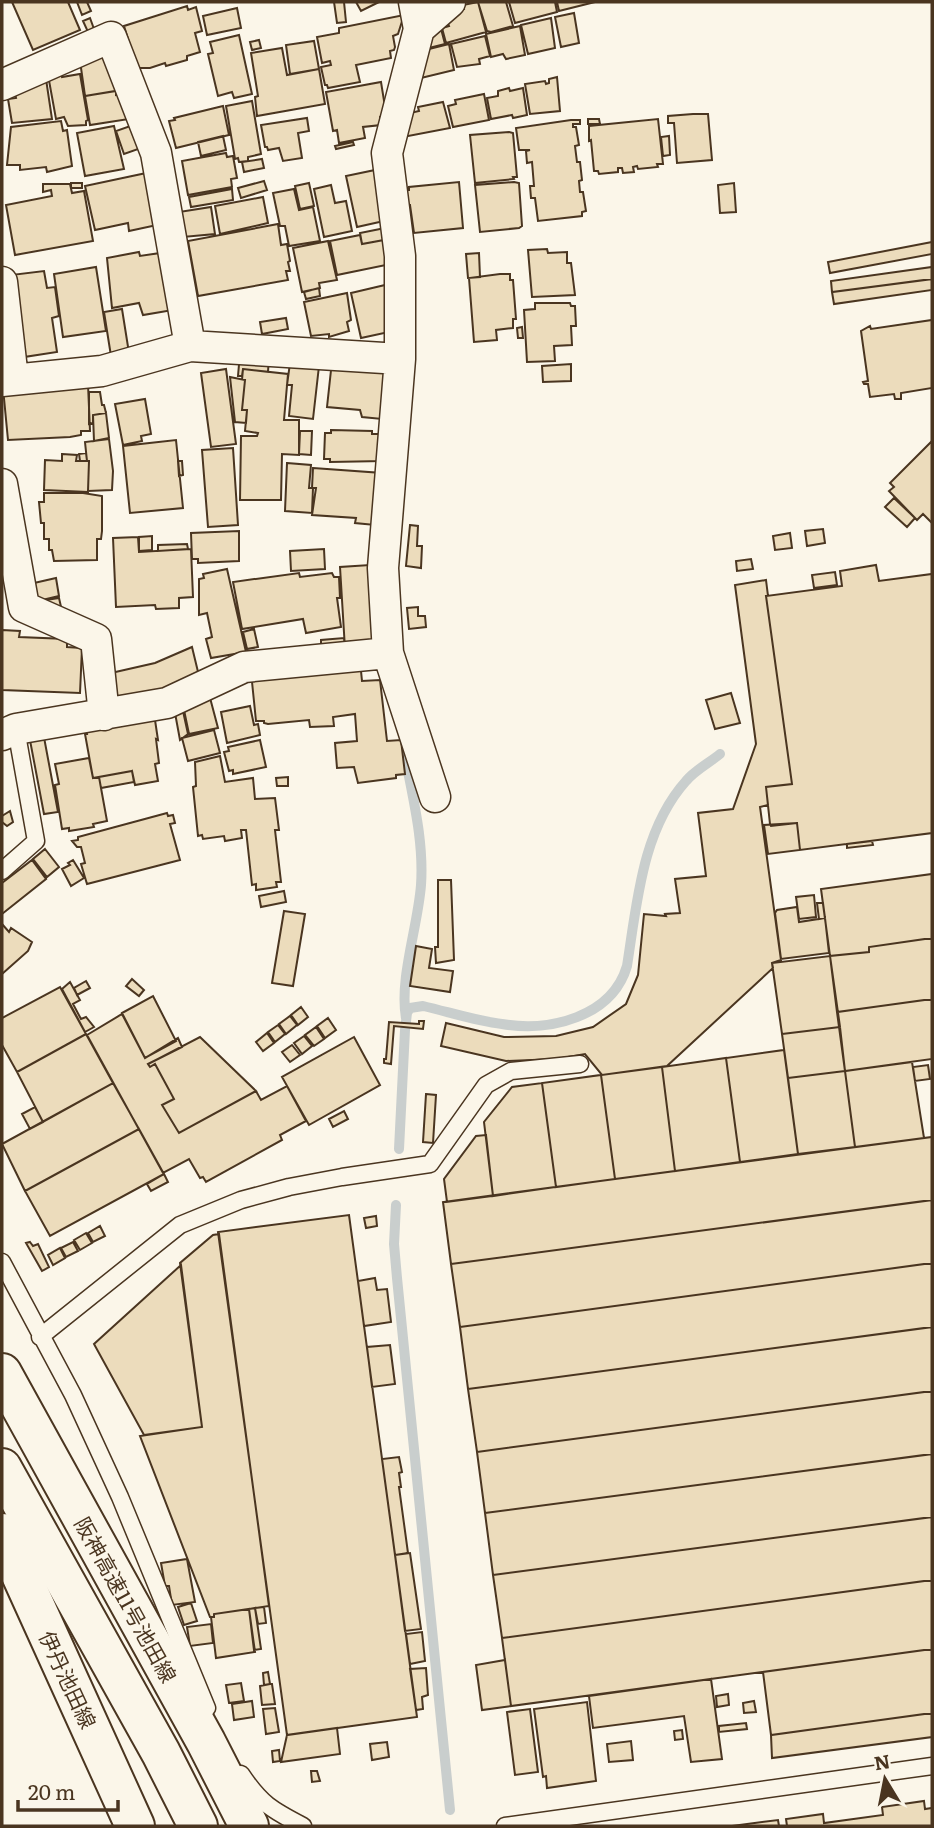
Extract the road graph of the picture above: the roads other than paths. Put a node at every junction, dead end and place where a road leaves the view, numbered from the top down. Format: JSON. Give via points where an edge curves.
{"nodes":[{"id":1,"x":450,"y":2,"type":"edge"},
{"id":2,"x":416,"y":15,"type":"edge"},
{"id":3,"x":2,"y":85,"type":"edge"},
{"id":4,"x":2,"y":282,"type":"edge"},
{"id":5,"x":190,"y":346,"type":"junction"},
{"id":6,"x":400,"y":359,"type":"junction"},
{"id":7,"x":7,"y":380,"type":"edge"},
{"id":8,"x":2,"y":484,"type":"edge"},
{"id":9,"x":388,"y":653,"type":"junction"},
{"id":10,"x":104,"y":715,"type":"junction"},
{"id":11,"x":9,"y":732,"type":"edge"},
{"id":12,"x":435,"y":797,"type":"dead end"},
{"id":13,"x":2,"y":871,"type":"edge"},
{"id":14,"x":580,"y":1064,"type":"dead end"},
{"id":15,"x":2,"y":1262,"type":"edge"},
{"id":16,"x":40,"y":1337,"type":"junction"},
{"id":17,"x":2,"y":1373,"type":"edge"},
{"id":18,"x":2,"y":1468,"type":"edge"},
{"id":19,"x":2,"y":1533,"type":"edge"},
{"id":20,"x":932,"y":1766,"type":"edge"},
{"id":21,"x":251,"y":1810,"type":"edge"},
{"id":22,"x":135,"y":1826,"type":"edge"},
{"id":23,"x":198,"y":1826,"type":"edge"},
{"id":24,"x":272,"y":1826,"type":"edge"},
{"id":25,"x":303,"y":1826,"type":"edge"},
{"id":26,"x":505,"y":1826,"type":"edge"}],
"edges":[{"from":1,"to":2,"type":"street"},
{"from":2,"to":6,"type":"street","via":[[387,153],[400,256]]},
{"from":3,"to":5,"type":"street","via":[[111,37],[156,153]]},
{"from":4,"to":7,"type":"street"},
{"from":5,"to":6,"type":"street"},
{"from":5,"to":7,"type":"street","via":[[102,372]]},
{"from":6,"to":9,"type":"street","via":[[383,568]]},
{"from":8,"to":10,"type":"street","via":[[24,607],[96,639]]},
{"from":9,"to":10,"type":"street","via":[[244,667],[167,703]]},
{"from":9,"to":12,"type":"street"},
{"from":10,"to":11,"type":"street"},
{"from":11,"to":13,"type":"lane","via":[[37,841]]},
{"from":14,"to":16,"type":"lane","via":[[511,1071],[486,1085],[430,1164],[289,1187],[241,1200],[180,1225]]},
{"from":15,"to":16,"type":"lane"},
{"from":16,"to":21,"type":"lane","via":[[121,1497]]},
{"from":17,"to":21,"type":"main road","name":"阪神高速11号池田線","via":[[200,1730]]},
{"from":18,"to":23,"type":"main road"},
{"from":19,"to":22,"type":"main road","name":"伊丹池田線"},
{"from":20,"to":26,"type":"lane"},
{"from":21,"to":24,"type":"lane"},
{"from":21,"to":25,"type":"lane","via":[[269,1808]]}]}
